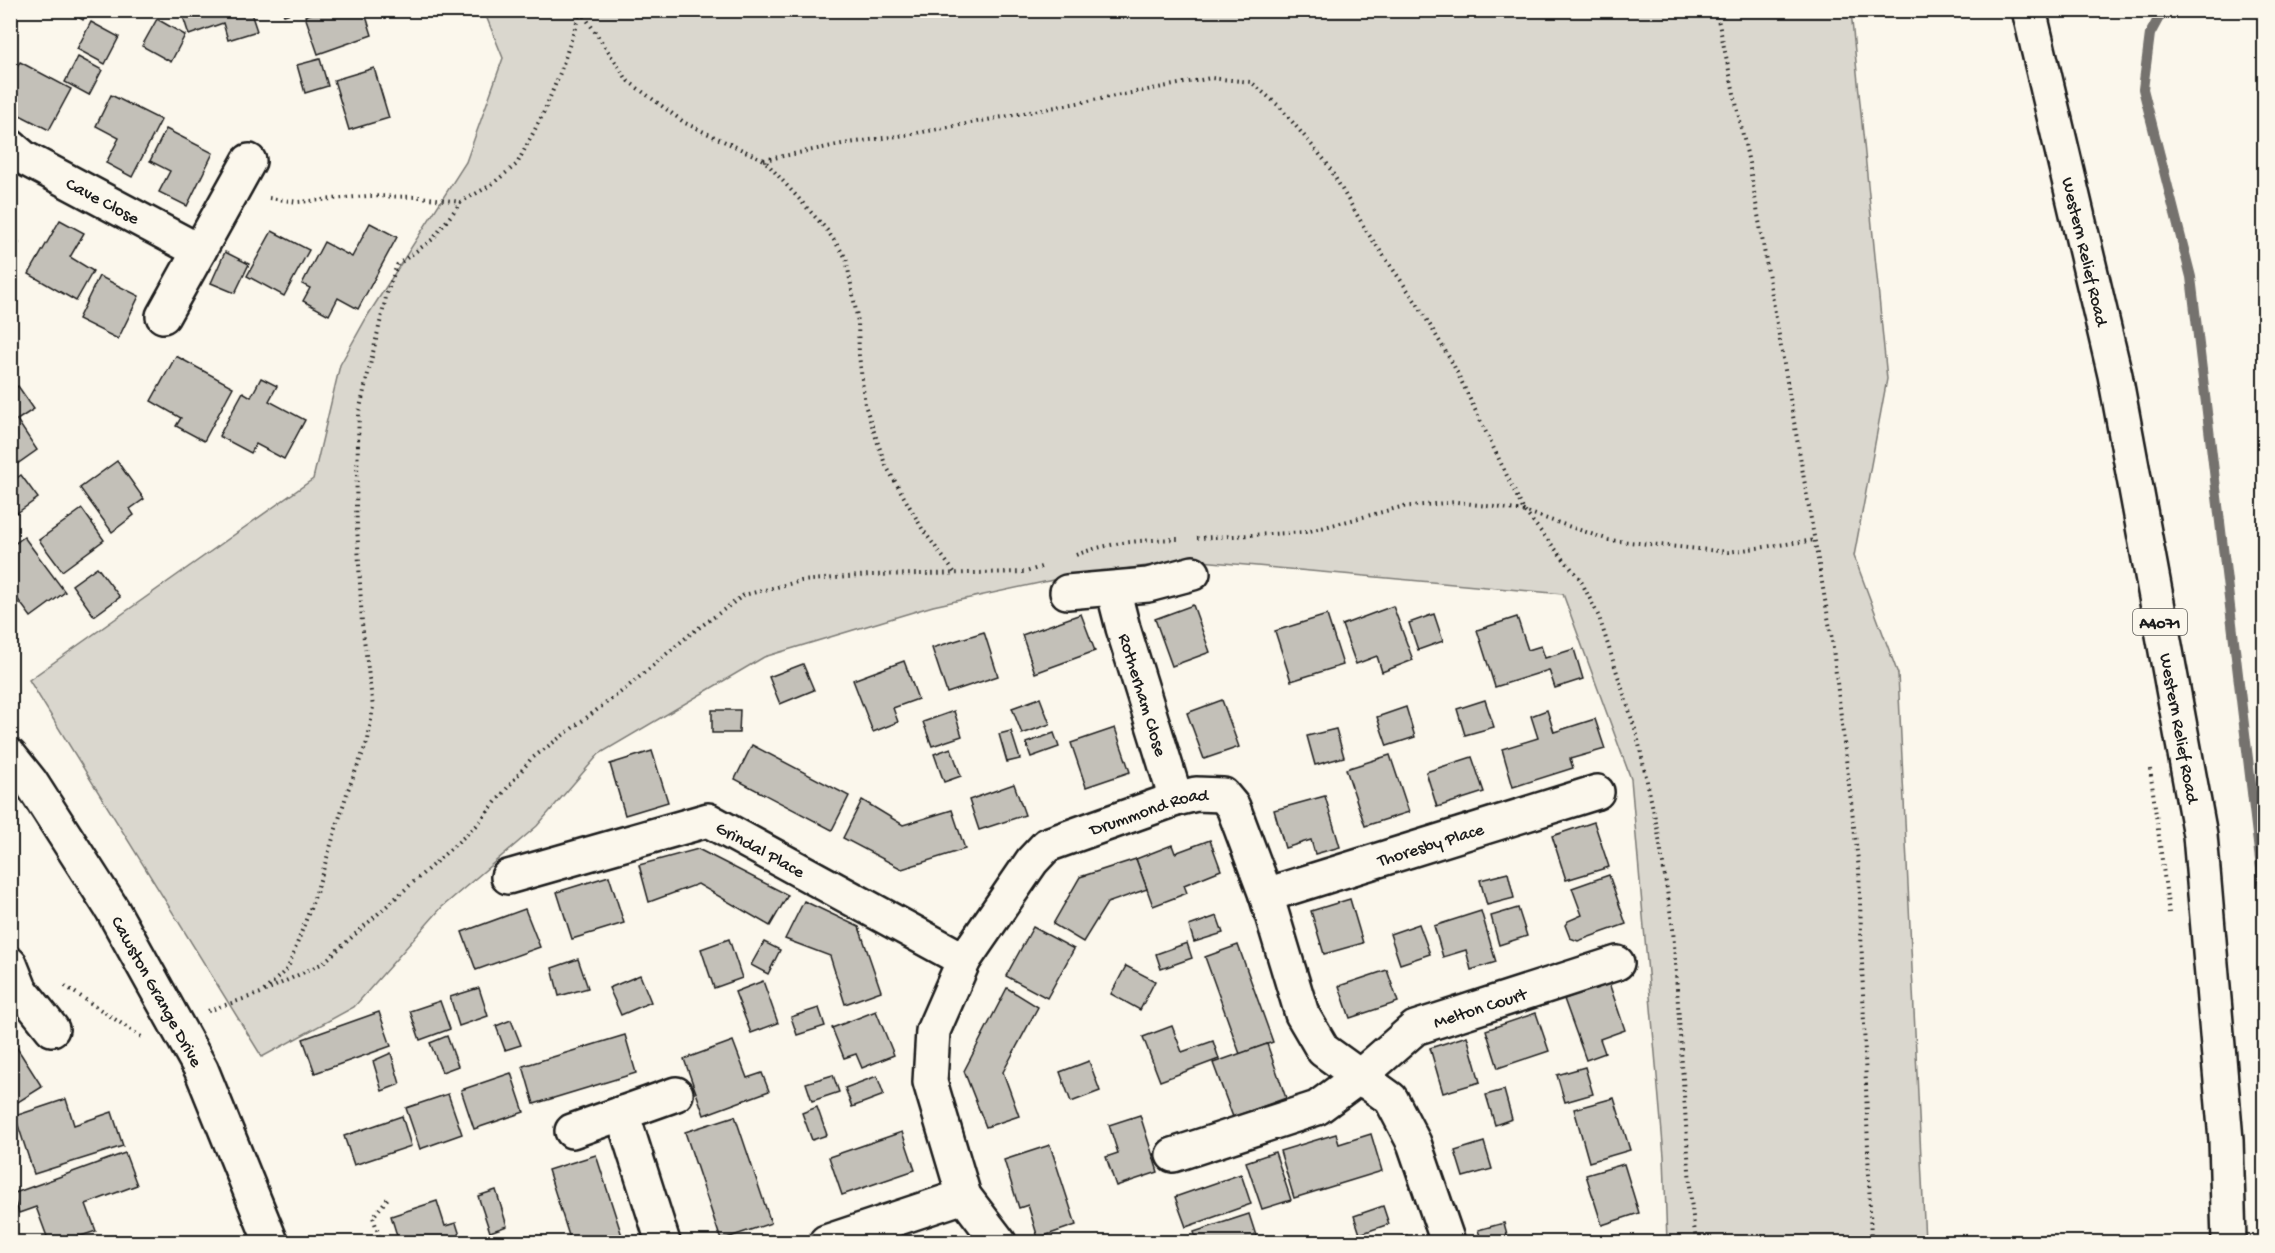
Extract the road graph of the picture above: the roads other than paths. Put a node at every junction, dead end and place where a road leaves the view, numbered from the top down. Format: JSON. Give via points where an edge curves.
{"nodes":[{"id":1,"x":2029,"y":10,"type":"edge"},
{"id":2,"x":10,"y":146,"type":"edge"},
{"id":3,"x":242,"y":173,"type":"road end"},
{"id":4,"x":199,"y":251,"type":"junction"},
{"id":5,"x":163,"y":316,"type":"dead end"},
{"id":6,"x":1193,"y":573,"type":"dead end"},
{"id":7,"x":1113,"y":589,"type":"junction"},
{"id":8,"x":1067,"y":592,"type":"dead end"},
{"id":9,"x":10,"y":756,"type":"edge"},
{"id":10,"x":1597,"y":792,"type":"dead end"},
{"id":11,"x":1176,"y":799,"type":"junction"},
{"id":12,"x":508,"y":877,"type":"dead end"},
{"id":13,"x":1266,"y":895,"type":"junction"},
{"id":14,"x":964,"y":960,"type":"junction"},
{"id":15,"x":1617,"y":963,"type":"dead end"},
{"id":16,"x":14,"y":982,"type":"edge"},
{"id":17,"x":52,"y":1029,"type":"dead end"},
{"id":18,"x":1359,"y":1077,"type":"junction"},
{"id":19,"x":676,"y":1094,"type":"dead end"},
{"id":20,"x":622,"y":1113,"type":"junction"},
{"id":21,"x":572,"y":1131,"type":"dead end"},
{"id":22,"x":1173,"y":1155,"type":"dead end"},
{"id":23,"x":964,"y":1196,"type":"junction"},
{"id":24,"x":271,"y":1242,"type":"edge"},
{"id":25,"x":663,"y":1242,"type":"edge"},
{"id":26,"x":826,"y":1242,"type":"edge"},
{"id":27,"x":999,"y":1242,"type":"edge"},
{"id":28,"x":1448,"y":1242,"type":"edge"},
{"id":29,"x":2229,"y":1242,"type":"edge"}],
"edges":[{"from":1,"to":29,"type":"main road","name":"Western Relief Road","number":"A4071","via":[[2115,375],[2200,835],[2226,1140]]},
{"from":2,"to":4,"type":"main road","name":"Cave Close","via":[[24,158]]},
{"from":3,"to":4,"type":"main road"},
{"from":4,"to":5,"type":"main road"},
{"from":6,"to":7,"type":"main road"},
{"from":7,"to":8,"type":"main road"},
{"from":7,"to":11,"type":"main road","name":"Rotherham Close"},
{"from":9,"to":24,"type":"main road","name":"Cawston Grange Drive","via":[[112,909],[201,1069]]},
{"from":10,"to":13,"type":"main road","name":"Thoresby Place"},
{"from":11,"to":13,"type":"main road","name":"Drummond Road","via":[[1196,794],[1223,795],[1233,807]]},
{"from":11,"to":14,"type":"main road","name":"Drummond Road","via":[[1047,845]]},
{"from":12,"to":14,"type":"main road","name":"Grindal Place","via":[[708,820]]},
{"from":13,"to":18,"type":"main road","name":"Drummond Road","via":[[1302,1014],[1323,1050]]},
{"from":14,"to":23,"type":"main road","name":"Drummond Road","via":[[933,1031],[930,1082]]},
{"from":15,"to":18,"type":"main road","name":"Melton Court","via":[[1415,1028]]},
{"from":16,"to":17,"type":"main road"},
{"from":18,"to":22,"type":"main road","name":"Melton Court","via":[[1317,1108]]},
{"from":18,"to":28,"type":"main road","name":"Drummond Road","via":[[1392,1099],[1414,1143]]},
{"from":19,"to":20,"type":"main road"},
{"from":20,"to":21,"type":"main road"},
{"from":20,"to":25,"type":"main road"},
{"from":23,"to":26,"type":"main road"},
{"from":23,"to":27,"type":"main road","name":"Drummond Road"}]}
